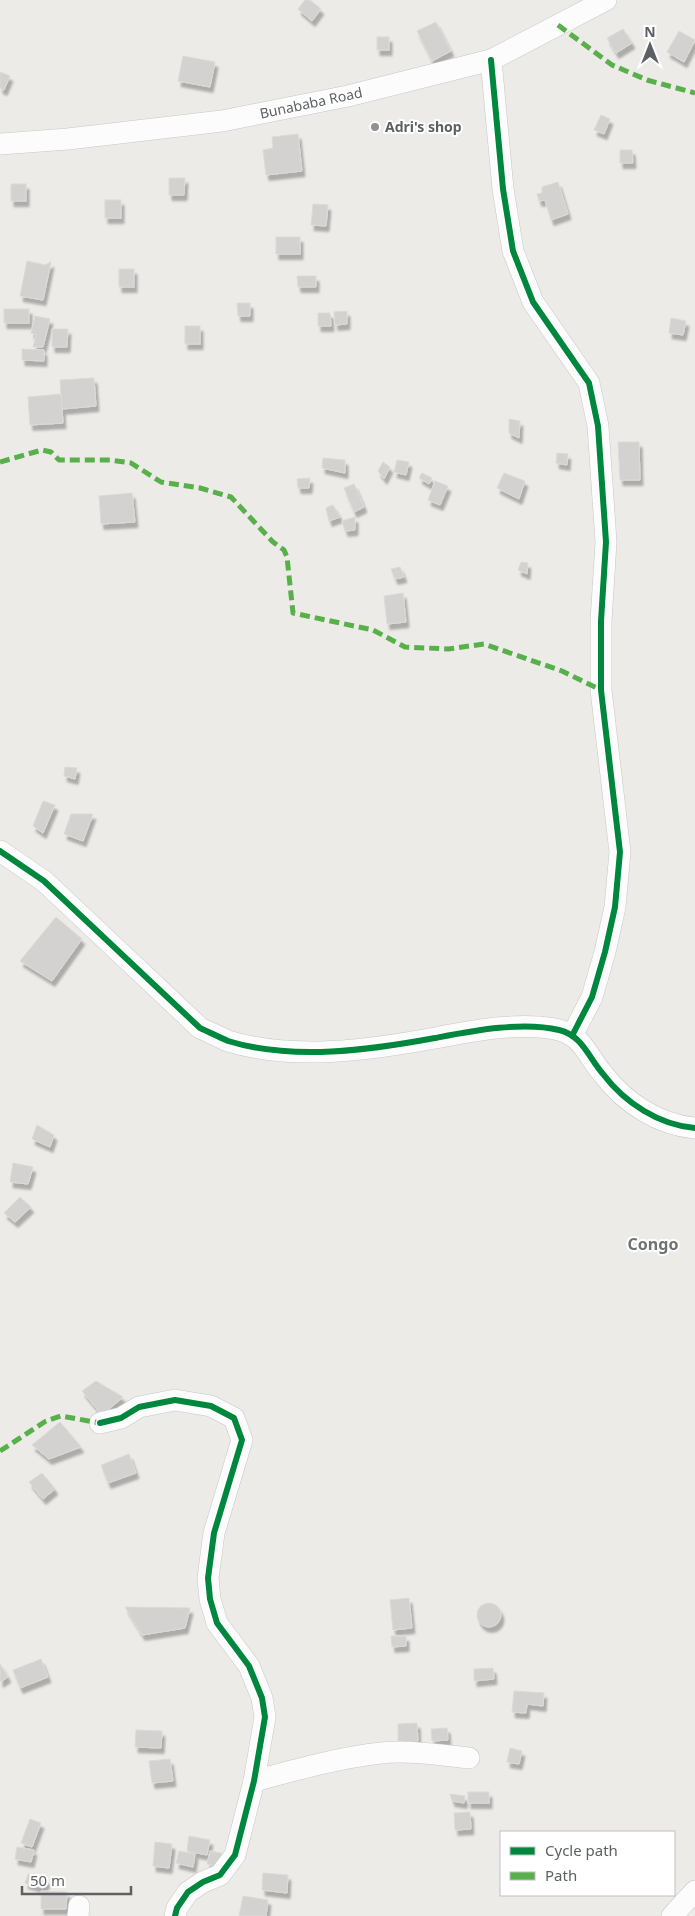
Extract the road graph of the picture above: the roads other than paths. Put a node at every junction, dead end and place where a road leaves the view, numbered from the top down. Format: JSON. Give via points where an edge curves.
{"nodes":[{"id":1,"x":606,"y":0,"type":"edge"},
{"id":2,"x":491,"y":60,"type":"junction"},
{"id":3,"x":0,"y":144,"type":"edge"},
{"id":4,"x":0,"y":851,"type":"edge"},
{"id":5,"x":573,"y":1034,"type":"junction"},
{"id":6,"x":695,"y":1128,"type":"edge"},
{"id":7,"x":100,"y":1423,"type":"dead end"},
{"id":8,"x":468,"y":1758,"type":"dead end"},
{"id":9,"x":254,"y":1781,"type":"junction"},
{"id":10,"x":695,"y":1891,"type":"edge"},
{"id":11,"x":176,"y":1916,"type":"edge"},
{"id":12,"x":672,"y":1916,"type":"edge"}],
"edges":[{"from":1,"to":2,"type":"street","name":"Bunababa Road"},
{"from":2,"to":3,"type":"street","name":"Bunababa Road","via":[[348,96],[222,121]]},
{"from":2,"to":5,"type":"street","via":[[502,189],[513,251],[533,302],[589,383],[598,426],[606,542],[601,690],[620,852],[615,907],[606,952],[592,997]]},
{"from":4,"to":5,"type":"street","via":[[44,881],[200,1028],[228,1041],[308,1052],[381,1048],[504,1029],[557,1029]]},
{"from":5,"to":6,"type":"street","via":[[603,1075],[635,1106],[667,1123]]},
{"from":7,"to":9,"type":"street","via":[[121,1418],[139,1407],[175,1400],[211,1406],[234,1418],[242,1440],[214,1533],[208,1578],[217,1623],[249,1666],[262,1698],[265,1717]]},
{"from":8,"to":9,"type":"street","via":[[382,1753],[324,1763]]},
{"from":9,"to":11,"type":"street","via":[[231,1863],[220,1875],[188,1892],[177,1908]]},
{"from":10,"to":12,"type":"street"}]}
